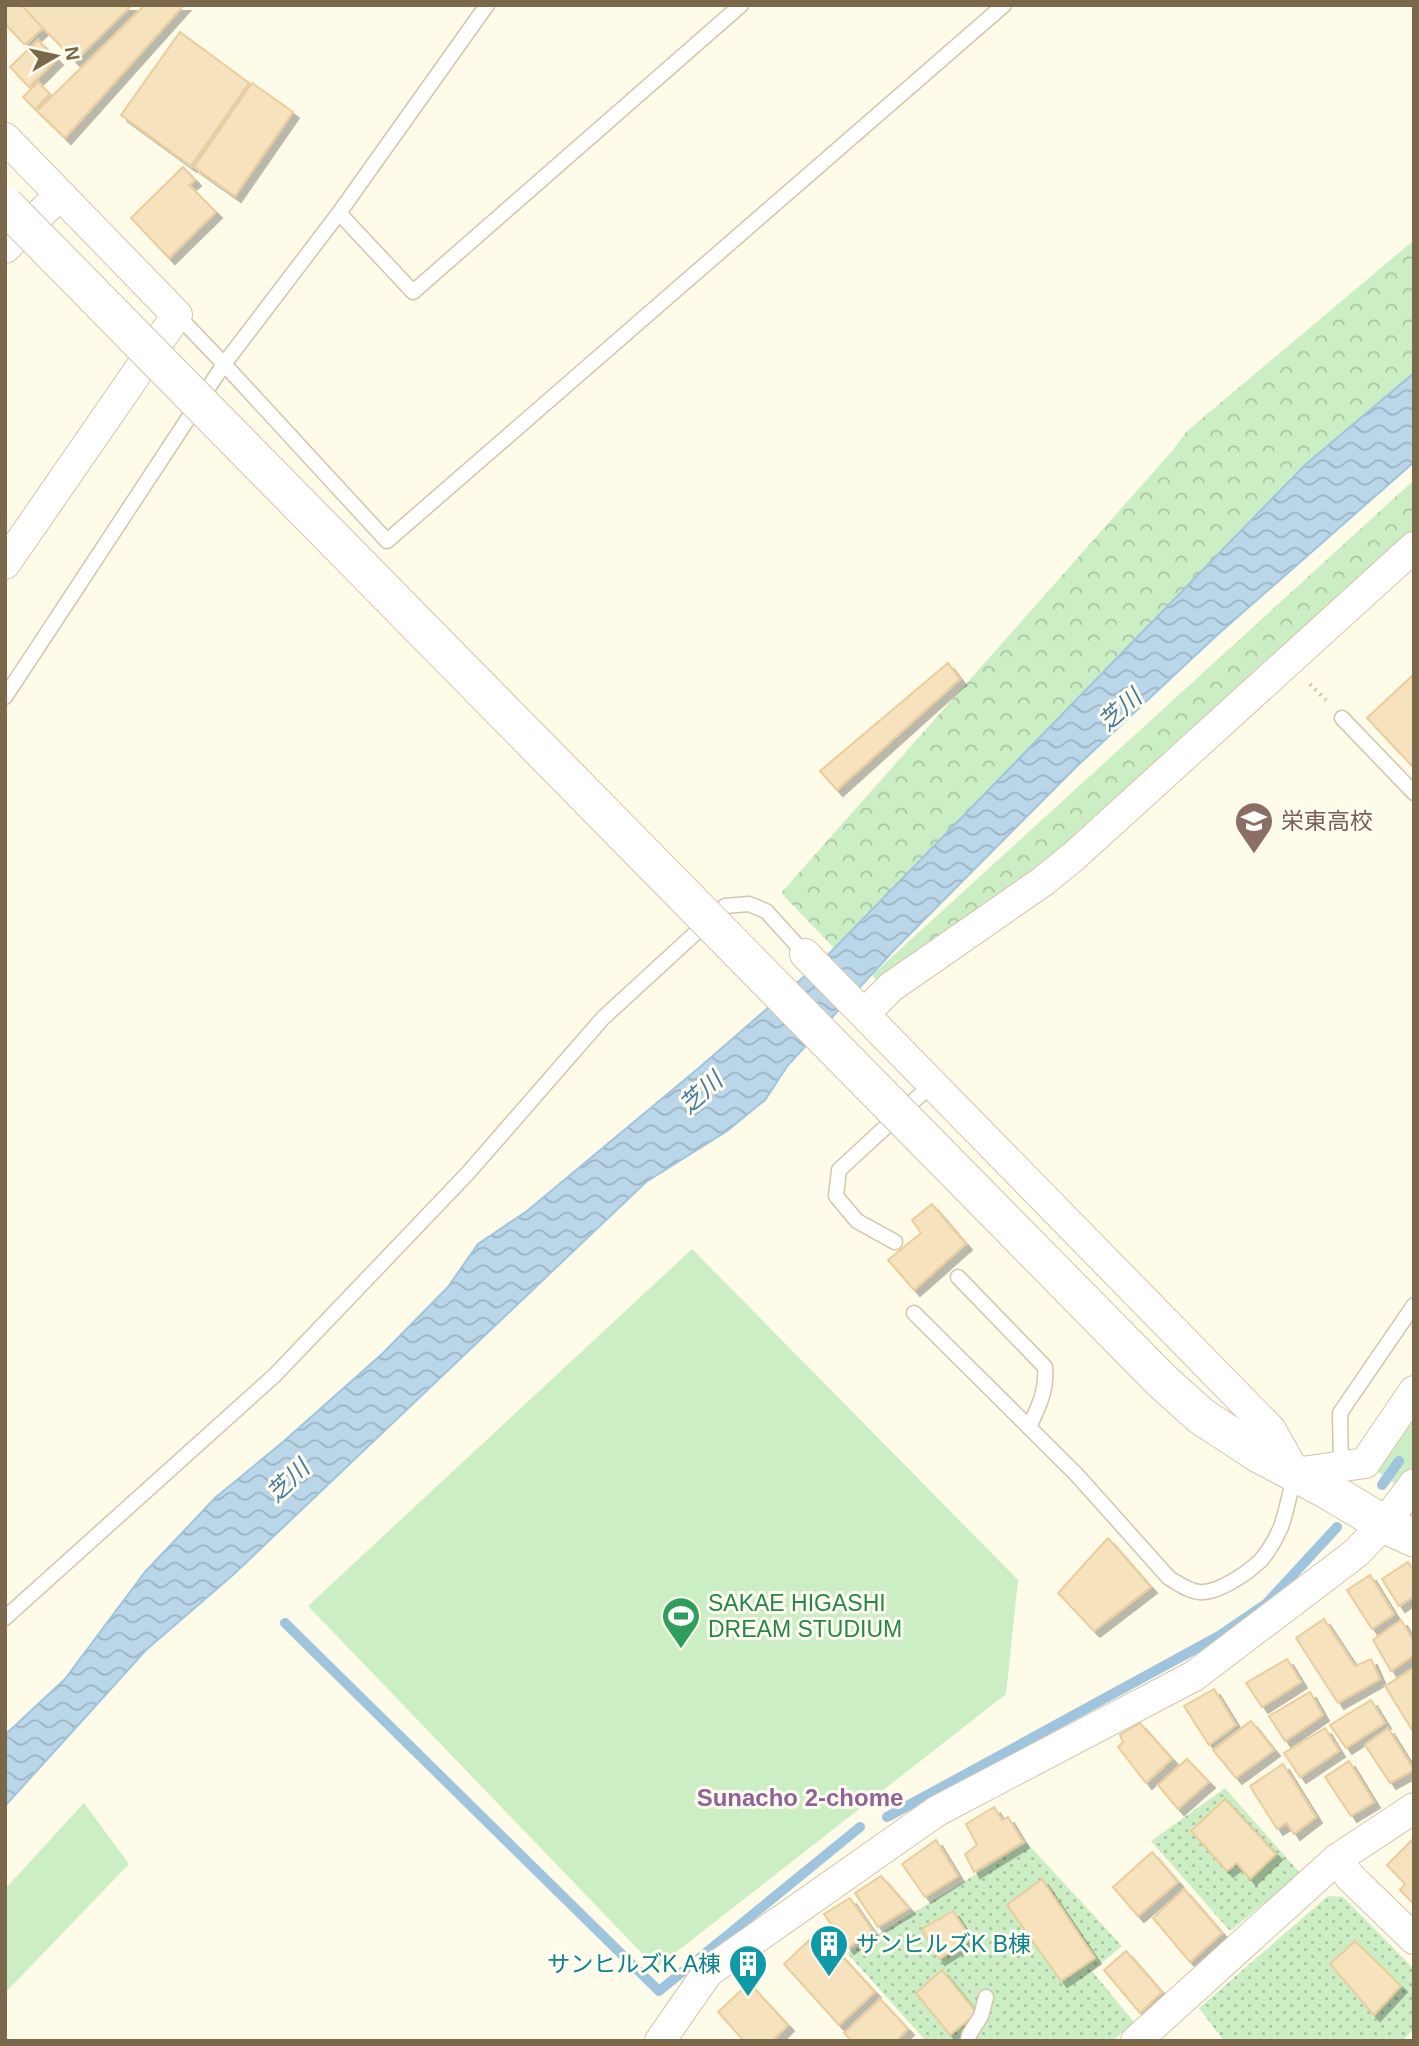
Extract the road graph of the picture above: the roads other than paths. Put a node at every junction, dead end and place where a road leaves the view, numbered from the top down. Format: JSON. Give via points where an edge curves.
{"nodes":[{"id":1,"x":487,"y":5,"type":"edge"},
{"id":2,"x":741,"y":5,"type":"edge"},
{"id":3,"x":1004,"y":5,"type":"edge"},
{"id":4,"x":5,"y":138,"type":"edge"},
{"id":5,"x":60,"y":195,"type":"junction"},
{"id":6,"x":5,"y":205,"type":"edge"},
{"id":7,"x":339,"y":213,"type":"junction"},
{"id":8,"x":5,"y":248,"type":"edge"},
{"id":9,"x":177,"y":315,"type":"junction"},
{"id":10,"x":225,"y":364,"type":"junction"},
{"id":11,"x":1414,"y":547,"type":"edge"},
{"id":12,"x":5,"y":564,"type":"edge"},
{"id":13,"x":5,"y":696,"type":"edge"},
{"id":14,"x":1342,"y":718,"type":"road end"},
{"id":15,"x":1414,"y":793,"type":"edge"},
{"id":16,"x":805,"y":954,"type":"joint"},
{"id":17,"x":860,"y":1010,"type":"junction"},
{"id":18,"x":932,"y":1084,"type":"junction"},
{"id":19,"x":895,"y":1242,"type":"dead end"},
{"id":20,"x":958,"y":1276,"type":"dead end"},
{"id":21,"x":1414,"y":1305,"type":"edge"},
{"id":22,"x":914,"y":1313,"type":"dead end"},
{"id":23,"x":1414,"y":1391,"type":"edge"},
{"id":24,"x":1029,"y":1427,"type":"junction"},
{"id":25,"x":1295,"y":1473,"type":"junction"},
{"id":26,"x":1414,"y":1484,"type":"edge"},
{"id":27,"x":1370,"y":1508,"type":"edge"},
{"id":28,"x":5,"y":1618,"type":"edge"},
{"id":29,"x":1414,"y":1808,"type":"edge"},
{"id":30,"x":1337,"y":1859,"type":"junction"},
{"id":31,"x":1414,"y":1939,"type":"edge"},
{"id":32,"x":986,"y":1997,"type":"dead end"},
{"id":33,"x":669,"y":2038,"type":"edge"},
{"id":34,"x":968,"y":2041,"type":"edge"},
{"id":35,"x":1136,"y":2041,"type":"edge"}],
"edges":[{"from":1,"to":7,"type":"lane"},
{"from":2,"to":7,"type":"lane","via":[[413,292]]},
{"from":3,"to":10,"type":"lane","via":[[387,541]]},
{"from":4,"to":5,"type":"street"},
{"from":5,"to":8,"type":"street"},
{"from":5,"to":9,"type":"street"},
{"from":6,"to":25,"type":"street","bridge":true,"via":[[1161,1380],[1201,1416]]},
{"from":7,"to":10,"type":"lane"},
{"from":9,"to":10,"type":"lane"},
{"from":9,"to":12,"type":"street"},
{"from":10,"to":13,"type":"lane"},
{"from":11,"to":17,"type":"street","via":[[1073,857]]},
{"from":14,"to":15,"type":"lane"},
{"from":16,"to":17,"type":"street"},
{"from":16,"to":28,"type":"lane","via":[[766,911],[749,904],[725,906],[603,1018],[468,1173],[275,1375]]},
{"from":17,"to":18,"type":"street"},
{"from":18,"to":19,"type":"lane","via":[[839,1170],[836,1196],[857,1221]]},
{"from":18,"to":25,"type":"street","via":[[1271,1430]]},
{"from":20,"to":24,"type":"lane","via":[[1045,1367],[1046,1382]]},
{"from":21,"to":27,"type":"lane","via":[[1340,1413]]},
{"from":22,"to":24,"type":"lane"},
{"from":23,"to":27,"type":"street","via":[[1365,1463]]},
{"from":24,"to":25,"type":"lane","via":[[1169,1578],[1200,1592],[1233,1581],[1261,1560],[1280,1528]]},
{"from":25,"to":27,"type":"street"},
{"from":26,"to":27,"type":"street"},
{"from":27,"to":33,"type":"street","via":[[1356,1553],[1194,1676],[937,1811],[708,1972]]},
{"from":29,"to":30,"type":"street"},
{"from":30,"to":31,"type":"street"},
{"from":30,"to":35,"type":"street"},
{"from":32,"to":34,"type":"lane"}]}
